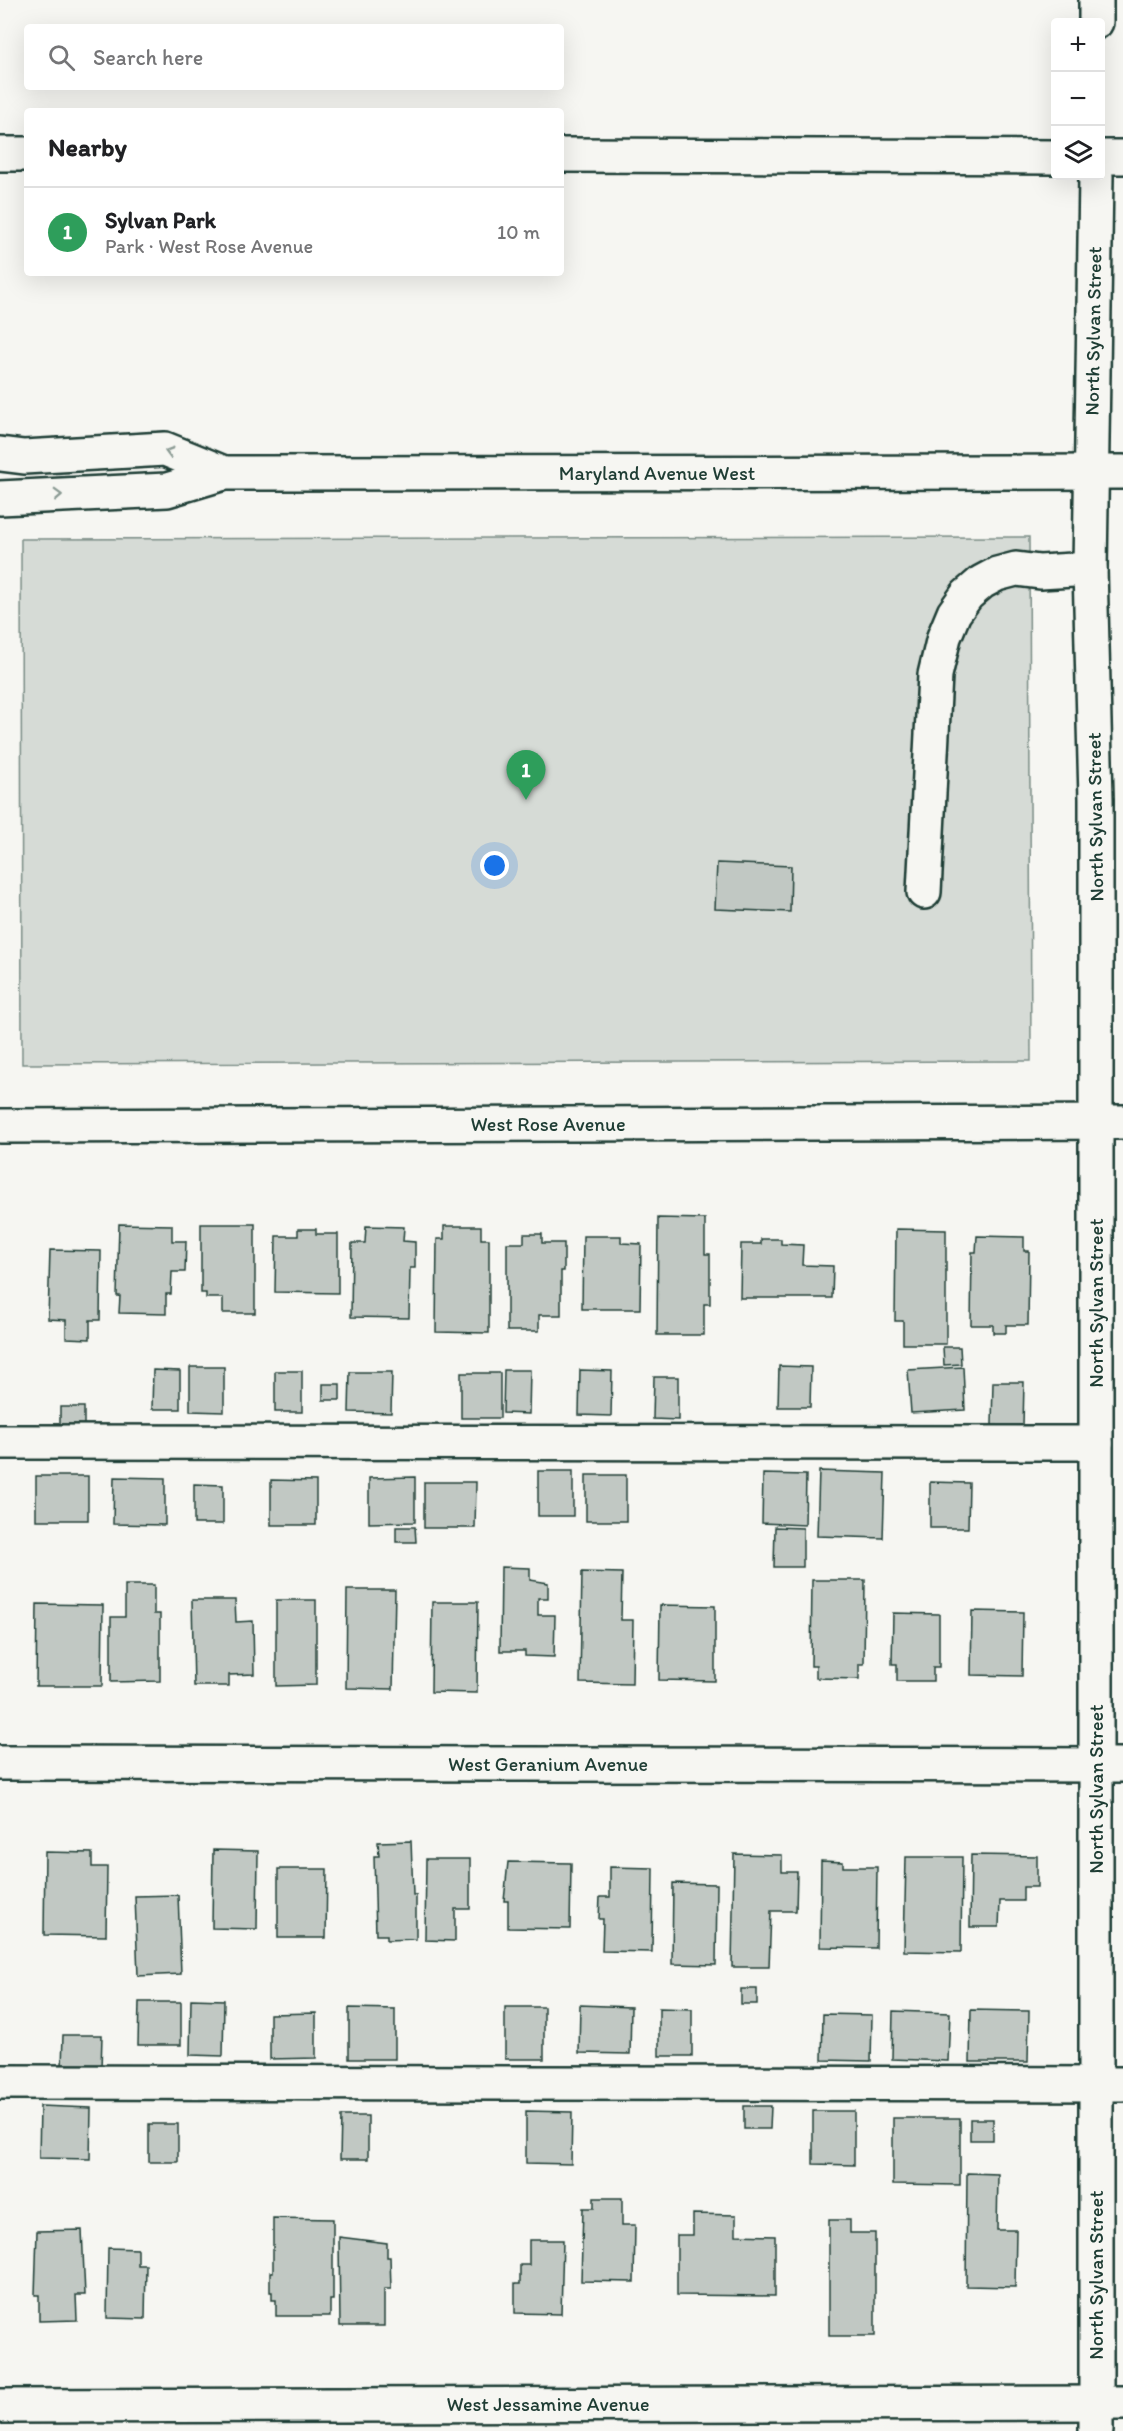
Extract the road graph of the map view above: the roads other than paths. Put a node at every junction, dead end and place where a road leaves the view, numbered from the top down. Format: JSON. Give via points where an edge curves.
{"nodes":[{"id":1,"x":1096,"y":0,"type":"edge"},
{"id":2,"x":1096,"y":18,"type":"edge"},
{"id":3,"x":0,"y":154,"type":"edge"},
{"id":4,"x":24,"y":154,"type":"edge"},
{"id":5,"x":564,"y":155,"type":"edge"},
{"id":6,"x":1051,"y":157,"type":"edge"},
{"id":7,"x":1105,"y":157,"type":"edge"},
{"id":8,"x":1123,"y":157,"type":"edge"},
{"id":9,"x":1096,"y":180,"type":"edge"},
{"id":10,"x":0,"y":454,"type":"edge"},
{"id":11,"x":1091,"y":472,"type":"junction"},
{"id":12,"x":1123,"y":472,"type":"edge"},
{"id":13,"x":224,"y":473,"type":"junction"},
{"id":14,"x":0,"y":498,"type":"edge"},
{"id":15,"x":1090,"y":569,"type":"junction"},
{"id":16,"x":1110,"y":799,"type":"edge"},
{"id":17,"x":924,"y":892,"type":"dead end"},
{"id":18,"x":1110,"y":1122,"type":"edge"},
{"id":19,"x":0,"y":1126,"type":"edge"},
{"id":20,"x":0,"y":1442,"type":"edge"},
{"id":21,"x":1096,"y":1443,"type":"junction"},
{"id":22,"x":0,"y":1763,"type":"edge"},
{"id":23,"x":1110,"y":1765,"type":"edge"},
{"id":24,"x":0,"y":2082,"type":"edge"},
{"id":25,"x":1110,"y":2084,"type":"edge"},
{"id":26,"x":0,"y":2406,"type":"edge"},
{"id":27,"x":1105,"y":2412,"type":"edge"}],
"edges":[{"from":1,"to":2,"type":"street"},
{"from":3,"to":4,"type":"street"},
{"from":5,"to":6,"type":"street"},
{"from":7,"to":8,"type":"street"},
{"from":9,"to":11,"type":"street","name":"North Sylvan Street"},
{"from":13,"to":10,"type":"street","name":"Maryland Avenue West","one_way":true,"via":[[165,449],[24,457]]},
{"from":11,"to":12,"type":"street","name":"Maryland Avenue West"},
{"from":11,"to":13,"type":"street","name":"Maryland Avenue West"},
{"from":11,"to":15,"type":"street","name":"North Sylvan Street"},
{"from":14,"to":13,"type":"street","name":"Maryland Avenue West","one_way":true,"via":[[167,490]]},
{"from":15,"to":16,"type":"street","name":"North Sylvan Street"},
{"from":15,"to":17,"type":"street","via":[[1016,569],[997,574],[967,595],[954,614],[935,675]]},
{"from":16,"to":18,"type":"street","name":"North Sylvan Street"},
{"from":18,"to":19,"type":"street","name":"West Rose Avenue"},
{"from":18,"to":21,"type":"street","name":"North Sylvan Street"},
{"from":20,"to":21,"type":"street"},
{"from":21,"to":23,"type":"street","name":"North Sylvan Street"},
{"from":22,"to":23,"type":"street","name":"West Geranium Avenue"},
{"from":23,"to":25,"type":"street","name":"North Sylvan Street"},
{"from":24,"to":25,"type":"street"},
{"from":25,"to":27,"type":"street","name":"North Sylvan Street"},
{"from":26,"to":27,"type":"street","name":"West Jessamine Avenue"}]}
